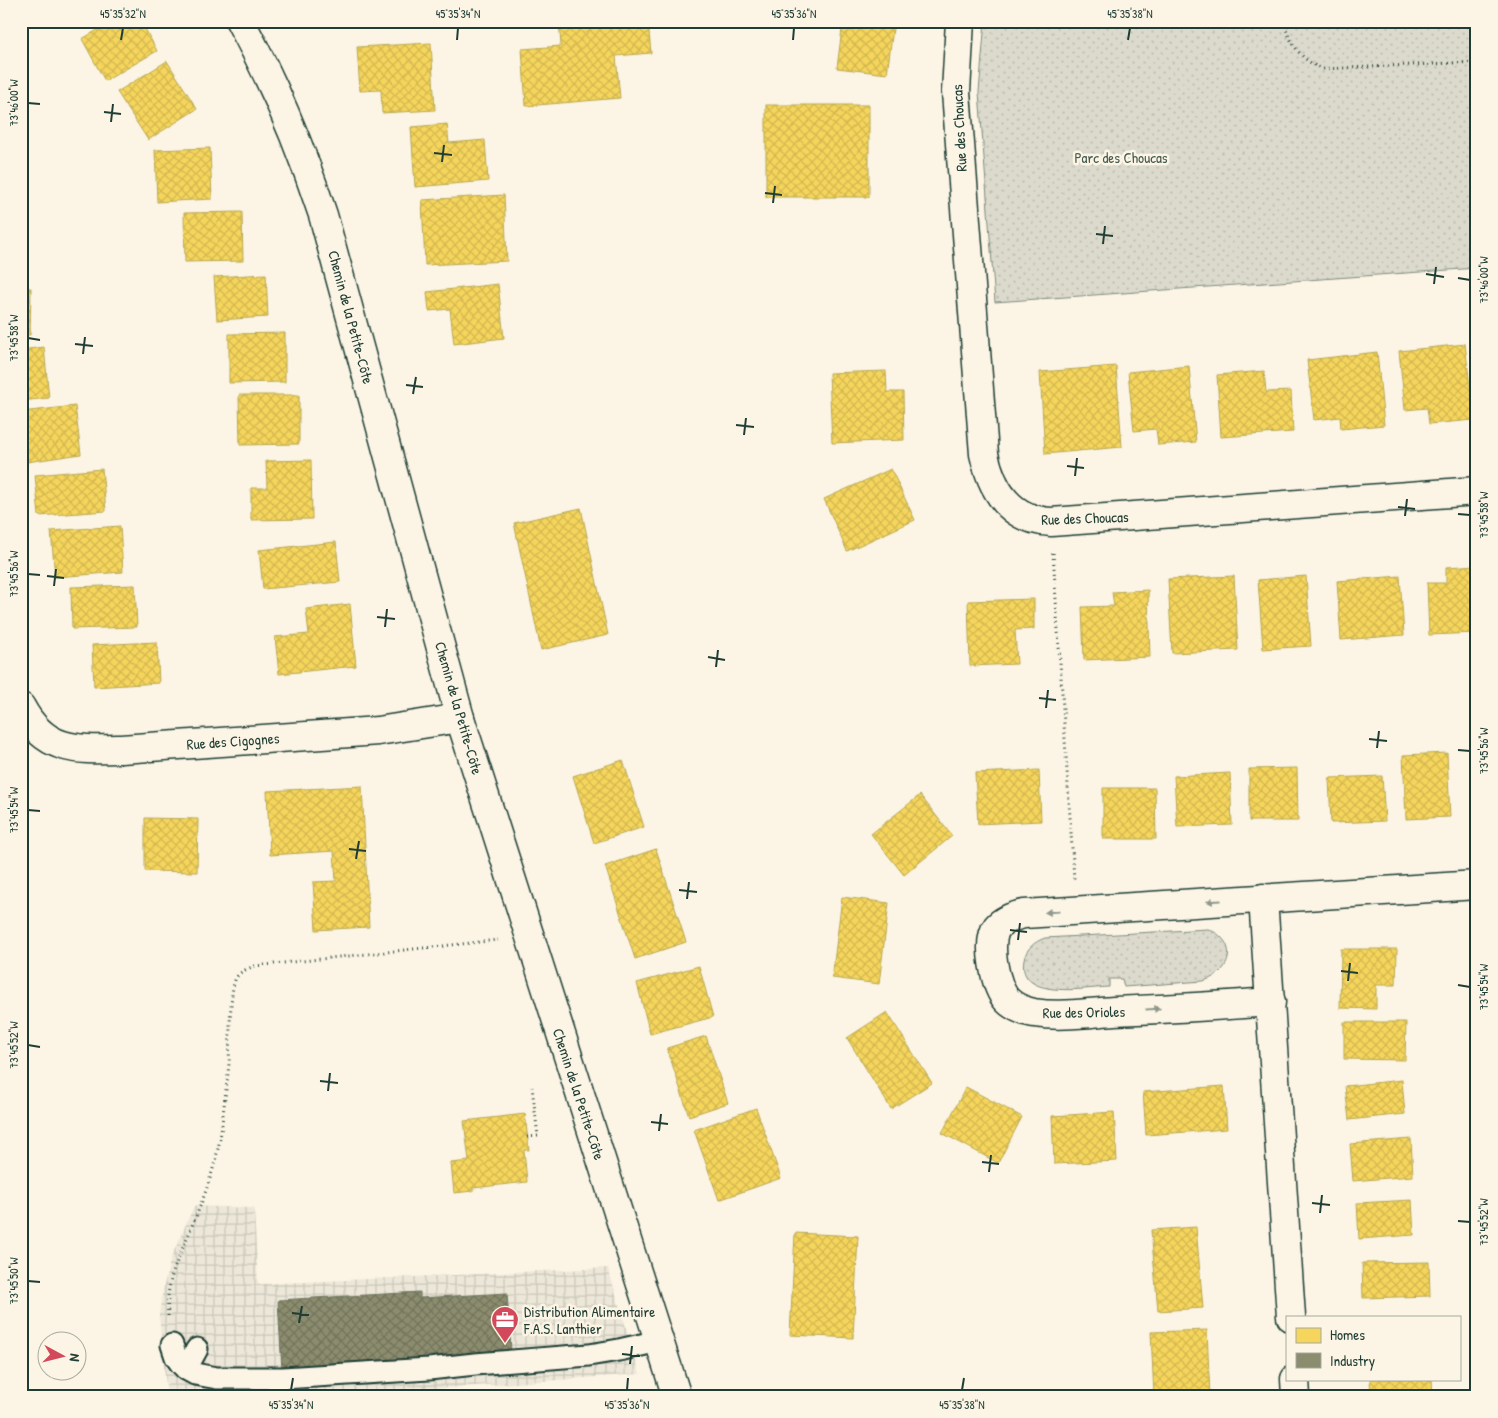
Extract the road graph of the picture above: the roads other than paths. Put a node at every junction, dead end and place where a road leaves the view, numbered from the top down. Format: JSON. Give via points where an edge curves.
{"nodes":[{"id":1,"x":240,"y":21,"type":"edge"},
{"id":2,"x":960,"y":21,"type":"edge"},
{"id":3,"x":1477,"y":491,"type":"edge"},
{"id":4,"x":21,"y":707,"type":"edge"},
{"id":5,"x":460,"y":718,"type":"junction"},
{"id":6,"x":1477,"y":885,"type":"edge"},
{"id":7,"x":1263,"y":898,"type":"junction"},
{"id":8,"x":1270,"y":1002,"type":"junction"},
{"id":9,"x":1291,"y":1316,"type":"edge"},
{"id":10,"x":659,"y":1341,"type":"junction"},
{"id":11,"x":172,"y":1346,"type":"road end"},
{"id":12,"x":197,"y":1350,"type":"dead end"},
{"id":13,"x":186,"y":1369,"type":"junction"},
{"id":14,"x":1295,"y":1380,"type":"edge"},
{"id":15,"x":677,"y":1397,"type":"edge"},
{"id":16,"x":1296,"y":1397,"type":"edge"}],
"edges":[{"from":1,"to":5,"type":"street","name":"Chemin de la Petite-Côte","via":[[290,124],[323,215]]},
{"from":2,"to":3,"type":"street","name":"Rue des Choucas","via":[[956,92],[984,454],[998,492],[1016,511],[1028,518],[1051,522]]},
{"from":4,"to":5,"type":"street","name":"Rue des Cigognes","via":[[40,734],[57,744],[82,749],[378,731]]},
{"from":5,"to":10,"type":"street","name":"Chemin de la Petite-Côte"},
{"from":6,"to":7,"type":"street","name":"Rue des Orioles"},
{"from":7,"to":8,"type":"street"},
{"from":7,"to":8,"type":"street","name":"Rue des Orioles","one_way":true,"via":[[1012,916],[997,928],[992,949],[1005,998],[1023,1011],[1052,1014]]},
{"from":8,"to":9,"type":"street"},
{"from":10,"to":13,"type":"lane","via":[[603,1354],[429,1370],[217,1378]]},
{"from":10,"to":15,"type":"street","name":"Chemin de la Petite-Côte"},
{"from":11,"to":13,"type":"lane"},
{"from":12,"to":13,"type":"lane"},
{"from":14,"to":16,"type":"street"}]}
